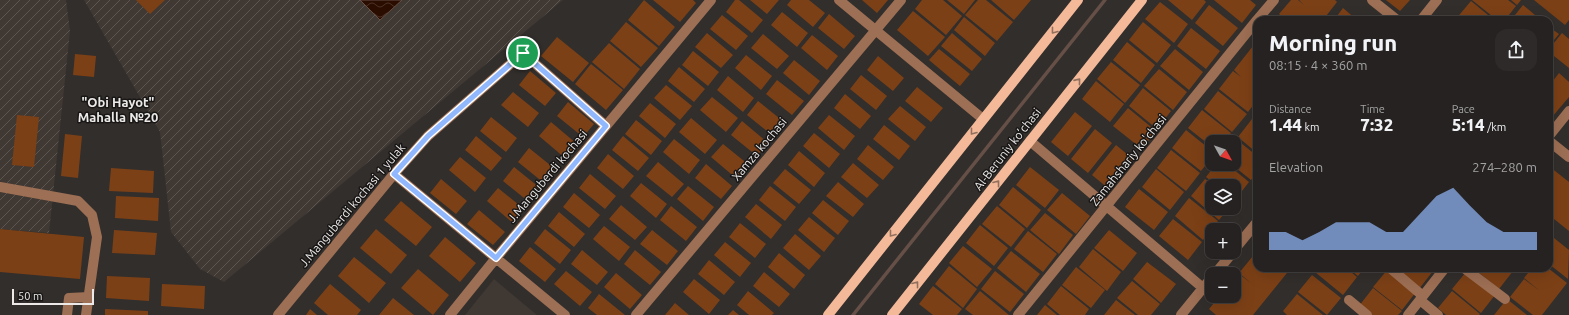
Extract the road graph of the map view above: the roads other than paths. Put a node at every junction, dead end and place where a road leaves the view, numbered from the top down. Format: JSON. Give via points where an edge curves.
{"nodes":[{"id":1,"x":711,"y":0,"type":"edge"},
{"id":2,"x":839,"y":0,"type":"edge"},
{"id":3,"x":901,"y":0,"type":"edge"},
{"id":4,"x":1078,"y":0,"type":"edge"},
{"id":5,"x":1142,"y":0,"type":"edge"},
{"id":6,"x":1274,"y":0,"type":"edge"},
{"id":7,"x":1372,"y":0,"type":"edge"},
{"id":8,"x":1437,"y":0,"type":"edge"},
{"id":9,"x":1260,"y":16,"type":"edge"},
{"id":10,"x":1392,"y":16,"type":"edge"},
{"id":11,"x":1424,"y":16,"type":"edge"},
{"id":12,"x":1253,"y":25,"type":"edge"},
{"id":13,"x":876,"y":31,"type":"junction"},
{"id":14,"x":1569,"y":111,"type":"edge"},
{"id":15,"x":983,"y":119,"type":"junction"},
{"id":16,"x":606,"y":126,"type":"junction"},
{"id":17,"x":1553,"y":131,"type":"edge"},
{"id":18,"x":1030,"y":141,"type":"junction"},
{"id":19,"x":1553,"y":144,"type":"edge"},
{"id":20,"x":1569,"y":157,"type":"edge"},
{"id":21,"x":394,"y":174,"type":"junction"},
{"id":22,"x":0,"y":187,"type":"edge"},
{"id":23,"x":1106,"y":206,"type":"junction"},
{"id":24,"x":1253,"y":227,"type":"edge"},
{"id":25,"x":1241,"y":241,"type":"edge"},
{"id":26,"x":496,"y":258,"type":"junction"},
{"id":27,"x":1227,"y":259,"type":"edge"},
{"id":28,"x":1220,"y":267,"type":"edge"},
{"id":29,"x":1394,"y":272,"type":"edge"},
{"id":30,"x":1442,"y":272,"type":"edge"},
{"id":31,"x":1469,"y":272,"type":"edge"},
{"id":32,"x":1205,"y":286,"type":"edge"},
{"id":33,"x":1203,"y":288,"type":"junction"},
{"id":34,"x":89,"y":297,"type":"junction"},
{"id":35,"x":1421,"y":298,"type":"junction"},
{"id":36,"x":1505,"y":299,"type":"dead end"},
{"id":37,"x":1350,"y":300,"type":"dead end"},
{"id":38,"x":67,"y":315,"type":"edge"},
{"id":39,"x":86,"y":315,"type":"edge"},
{"id":40,"x":278,"y":315,"type":"edge"},
{"id":41,"x":450,"y":315,"type":"edge"},
{"id":42,"x":565,"y":315,"type":"edge"},
{"id":43,"x":636,"y":315,"type":"edge"},
{"id":44,"x":828,"y":315,"type":"edge"},
{"id":45,"x":892,"y":315,"type":"edge"},
{"id":46,"x":1018,"y":315,"type":"edge"},
{"id":47,"x":1181,"y":315,"type":"edge"},
{"id":48,"x":1367,"y":315,"type":"edge"},
{"id":49,"x":1408,"y":315,"type":"edge"},
{"id":50,"x":1438,"y":315,"type":"edge"}],
"edges":[{"from":1,"to":16,"type":"street","name":"J.Manguberdi kochasi"},
{"from":2,"to":13,"type":"street"},
{"from":3,"to":13,"type":"street","name":"Xamza kochasi"},
{"from":4,"to":15,"type":"main road","one_way":true},
{"from":18,"to":5,"type":"main road","name":"Al-Beruniy ko’chasi","one_way":true},
{"from":6,"to":9,"type":"street","name":"Zamahshariy ko'chasi"},
{"from":7,"to":10,"type":"street"},
{"from":8,"to":11,"type":"street"},
{"from":12,"to":23,"type":"street","name":"Zamahshariy ko'chasi"},
{"from":13,"to":15,"type":"street"},
{"from":13,"to":43,"type":"street","name":"Xamza kochasi"},
{"from":14,"to":17,"type":"street"},
{"from":15,"to":44,"type":"main road","one_way":true},
{"from":16,"to":21,"type":"street","name":"J.Manguberdi kochasi 1 yulak","via":[[523,53],[428,136]]},
{"from":16,"to":26,"type":"street","name":"J.Manguberdi kochasi"},
{"from":18,"to":23,"type":"street"},
{"from":45,"to":18,"type":"main road","name":"Al-Beruniy ko’chasi","one_way":true},
{"from":19,"to":20,"type":"street"},
{"from":21,"to":26,"type":"street"},
{"from":21,"to":40,"type":"street","name":"J.Manguberdi kochasi 1 yulak"},
{"from":22,"to":34,"type":"street","via":[[78,201],[92,215],[97,237]]},
{"from":23,"to":33,"type":"street"},
{"from":23,"to":46,"type":"street","name":"Zamahshariy ko'chasi"},
{"from":24,"to":25,"type":"street"},
{"from":26,"to":41,"type":"street","name":"J.Manguberdi kochasi"},
{"from":26,"to":42,"type":"street"},
{"from":27,"to":28,"type":"street"},
{"from":29,"to":35,"type":"street"},
{"from":30,"to":35,"type":"street"},
{"from":31,"to":36,"type":"street"},
{"from":32,"to":33,"type":"street"},
{"from":33,"to":47,"type":"street"},
{"from":34,"to":38,"type":"street","via":[[69,298]]},
{"from":34,"to":39,"type":"street"},
{"from":35,"to":49,"type":"street"},
{"from":35,"to":50,"type":"street"},
{"from":37,"to":48,"type":"street"}]}
